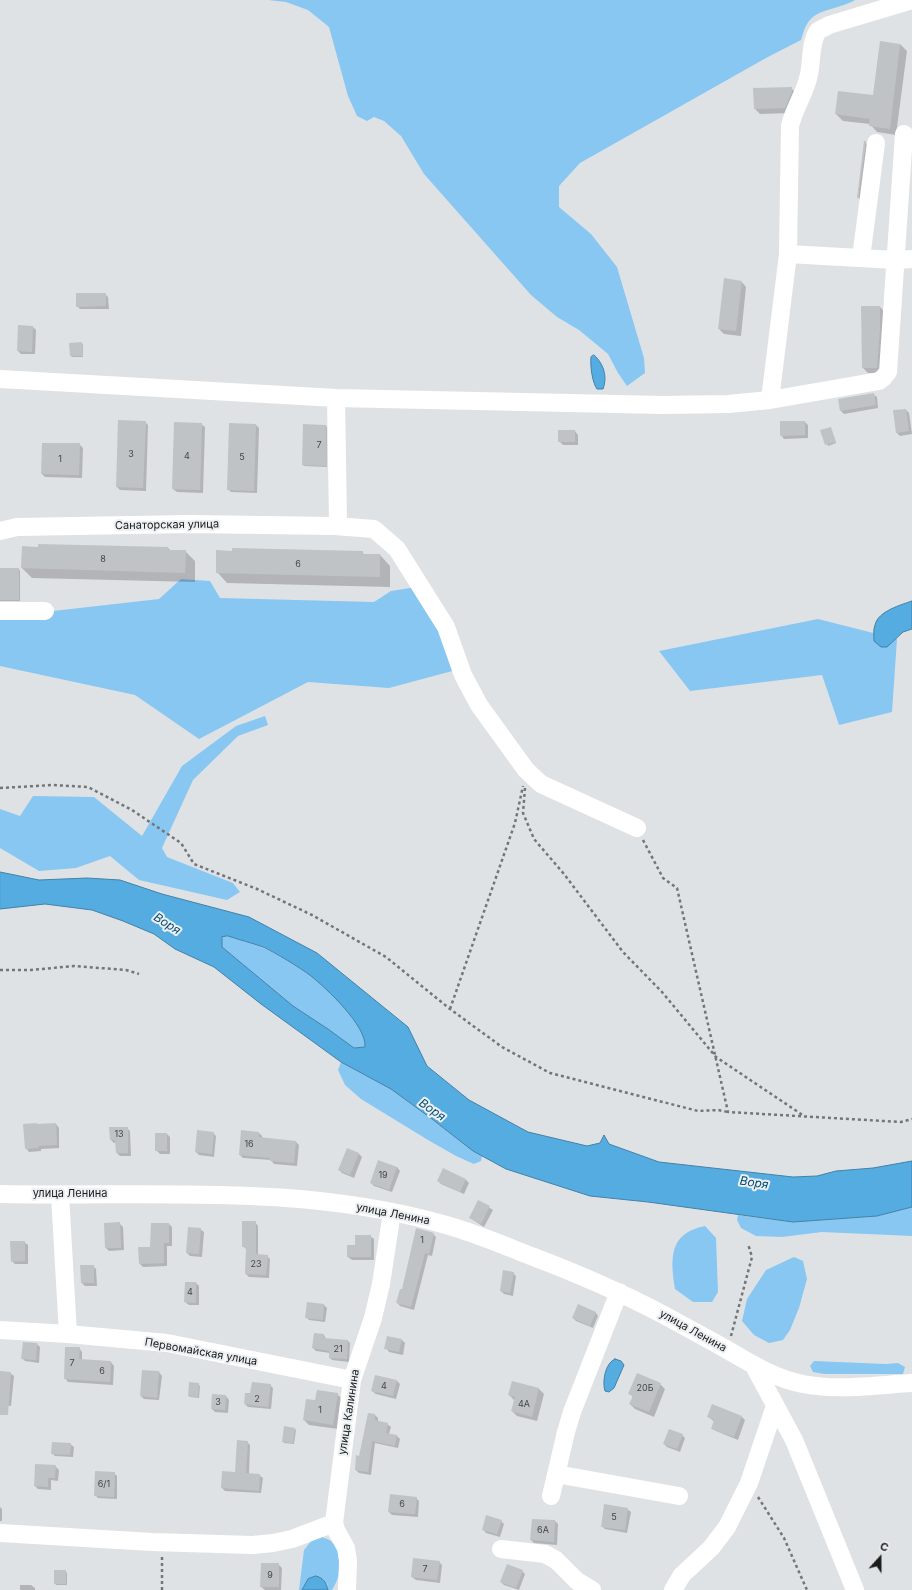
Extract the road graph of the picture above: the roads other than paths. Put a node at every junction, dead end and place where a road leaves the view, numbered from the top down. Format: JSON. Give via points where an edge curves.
{"nodes":[{"id":1,"x":912,"y":0,"type":"edge"},
{"id":2,"x":908,"y":139,"type":"edge"},
{"id":3,"x":876,"y":143,"type":"dead end"},
{"id":4,"x":788,"y":254,"type":"junction"},
{"id":5,"x":861,"y":258,"type":"junction"},
{"id":6,"x":903,"y":260,"type":"edge"},
{"id":7,"x":912,"y":268,"type":"edge"},
{"id":8,"x":0,"y":379,"type":"edge"},
{"id":9,"x":336,"y":398,"type":"junction"},
{"id":10,"x":770,"y":400,"type":"junction"},
{"id":11,"x":335,"y":526,"type":"junction"},
{"id":12,"x":0,"y":531,"type":"edge"},
{"id":13,"x":0,"y":611,"type":"edge"},
{"id":14,"x":45,"y":611,"type":"dead end"},
{"id":15,"x":637,"y":828,"type":"road end"},
{"id":16,"x":0,"y":1194,"type":"edge"},
{"id":17,"x":60,"y":1195,"type":"junction"},
{"id":18,"x":392,"y":1212,"type":"junction"},
{"id":19,"x":619,"y":1292,"type":"junction"},
{"id":20,"x":0,"y":1330,"type":"edge"},
{"id":21,"x":68,"y":1334,"type":"junction"},
{"id":22,"x":754,"y":1366,"type":"junction"},
{"id":23,"x":352,"y":1380,"type":"junction"},
{"id":24,"x":912,"y":1383,"type":"edge"},
{"id":25,"x":775,"y":1406,"type":"junction"},
{"id":26,"x":556,"y":1474,"type":"junction"},
{"id":27,"x":551,"y":1496,"type":"dead end"},
{"id":28,"x":679,"y":1496,"type":"dead end"},
{"id":29,"x":334,"y":1523,"type":"junction"},
{"id":30,"x":0,"y":1533,"type":"edge"},
{"id":31,"x":502,"y":1549,"type":"dead end"},
{"id":32,"x":678,"y":1583,"type":"edge"},
{"id":33,"x":347,"y":1590,"type":"edge"},
{"id":34,"x":592,"y":1590,"type":"edge"},
{"id":35,"x":659,"y":1590,"type":"edge"},
{"id":36,"x":855,"y":1590,"type":"edge"}],
"edges":[{"from":1,"to":4,"type":"street","via":[[829,25],[818,31],[809,75],[790,126]]},
{"from":2,"to":6,"type":"street","via":[[902,159]]},
{"from":3,"to":5,"type":"street"},
{"from":4,"to":5,"type":"street"},
{"from":4,"to":10,"type":"street"},
{"from":5,"to":6,"type":"street"},
{"from":6,"to":7,"type":"street"},
{"from":6,"to":10,"type":"street","via":[[888,372],[884,378]]},
{"from":8,"to":9,"type":"street"},
{"from":9,"to":10,"type":"street","via":[[663,405],[728,404]]},
{"from":9,"to":11,"type":"street","via":[[338,522]]},
{"from":11,"to":12,"type":"street","name":"Санаторская улица","via":[[181,524],[18,527]]},
{"from":11,"to":15,"type":"street","name":"Санаторская улица","via":[[374,529],[397,549],[446,627],[463,675],[479,705],[526,770],[541,784]]},
{"from":13,"to":14,"type":"street"},
{"from":16,"to":17,"type":"street","name":"улица Ленина"},
{"from":17,"to":18,"type":"street","name":"улица Ленина","via":[[185,1193],[259,1196],[331,1202]]},
{"from":17,"to":21,"type":"street"},
{"from":18,"to":19,"type":"street","name":"улица Ленина","via":[[447,1225],[504,1245]]},
{"from":18,"to":23,"type":"street","name":"улица Калинина","via":[[381,1284]]},
{"from":19,"to":22,"type":"street","name":"улица Ленина"},
{"from":19,"to":26,"type":"street","via":[[572,1412]]},
{"from":20,"to":21,"type":"street","name":"Первомайская улица"},
{"from":21,"to":23,"type":"street","name":"Первомайская улица","via":[[167,1344]]},
{"from":22,"to":24,"type":"street","name":"улица Ленина","via":[[787,1380],[826,1388]]},
{"from":22,"to":25,"type":"street"},
{"from":23,"to":29,"type":"street","name":"улица Калинина"},
{"from":25,"to":32,"type":"street","via":[[749,1483],[727,1527],[712,1548]]},
{"from":25,"to":36,"type":"street","via":[[794,1440]]},
{"from":26,"to":27,"type":"street"},
{"from":26,"to":28,"type":"street"},
{"from":29,"to":30,"type":"street","via":[[292,1539],[253,1545]]},
{"from":29,"to":33,"type":"street","via":[[346,1548]]},
{"from":31,"to":34,"type":"street","via":[[552,1557],[576,1580]]},
{"from":32,"to":35,"type":"street"}]}
